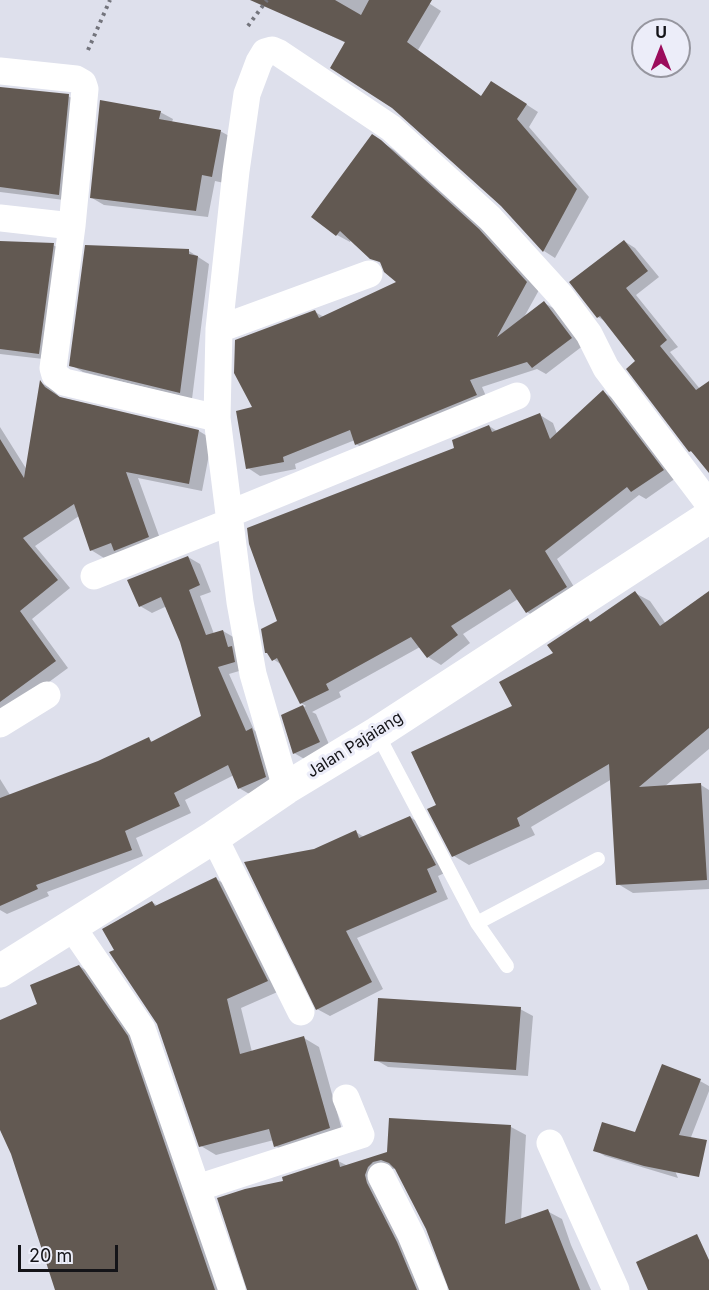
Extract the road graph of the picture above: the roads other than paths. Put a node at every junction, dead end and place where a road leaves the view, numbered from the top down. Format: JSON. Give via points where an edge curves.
{"nodes":[{"id":1,"x":0,"y":71,"type":"edge"},
{"id":2,"x":0,"y":218,"type":"edge"},
{"id":3,"x":72,"y":226,"type":"junction"},
{"id":4,"x":369,"y":274,"type":"dead end"},
{"id":5,"x":219,"y":329,"type":"junction"},
{"id":6,"x":517,"y":396,"type":"dead end"},
{"id":7,"x":217,"y":418,"type":"junction"},
{"id":8,"x":709,"y":504,"type":"edge"},
{"id":9,"x":709,"y":517,"type":"edge"},
{"id":10,"x":230,"y":518,"type":"junction"},
{"id":11,"x":94,"y":576,"type":"dead end"},
{"id":12,"x":47,"y":695,"type":"dead end"},
{"id":13,"x":0,"y":724,"type":"edge"},
{"id":14,"x":377,"y":733,"type":"junction"},
{"id":15,"x":286,"y":788,"type":"junction"},
{"id":16,"x":214,"y":837,"type":"junction"},
{"id":17,"x":598,"y":859,"type":"dead end"},
{"id":18,"x":477,"y":923,"type":"junction"},
{"id":19,"x":72,"y":927,"type":"junction"},
{"id":20,"x":507,"y":966,"type":"dead end"},
{"id":21,"x":0,"y":971,"type":"edge"},
{"id":22,"x":301,"y":1012,"type":"dead end"},
{"id":23,"x":346,"y":1098,"type":"dead end"},
{"id":24,"x":550,"y":1143,"type":"dead end"},
{"id":25,"x":381,"y":1176,"type":"dead end"},
{"id":26,"x":197,"y":1188,"type":"junction"},
{"id":27,"x":232,"y":1290,"type":"edge"},
{"id":28,"x":434,"y":1290,"type":"edge"},
{"id":29,"x":616,"y":1290,"type":"edge"}],
"edges":[{"from":1,"to":3,"type":"street","via":[[83,83],[86,94]]},
{"from":2,"to":3,"type":"street"},
{"from":3,"to":7,"type":"street","via":[[55,375],[64,382]]},
{"from":4,"to":5,"type":"street"},
{"from":5,"to":7,"type":"street"},
{"from":5,"to":8,"type":"street","via":[[248,94],[259,62],[265,52],[272,50],[391,128],[490,218],[560,295],[589,334],[606,368]]},
{"from":6,"to":10,"type":"street"},
{"from":7,"to":10,"type":"street"},
{"from":9,"to":14,"type":"main road","name":"Jalan Pajaiang"},
{"from":10,"to":11,"type":"street"},
{"from":10,"to":15,"type":"street","via":[[253,674]]},
{"from":12,"to":13,"type":"street"},
{"from":14,"to":15,"type":"main road","name":"Jalan Pajaiang"},
{"from":14,"to":18,"type":"lane"},
{"from":15,"to":16,"type":"main road","name":"Jalan Pajaiang"},
{"from":16,"to":19,"type":"main road","name":"Jalan Pajaiang"},
{"from":16,"to":22,"type":"street"},
{"from":17,"to":18,"type":"lane"},
{"from":18,"to":20,"type":"lane"},
{"from":19,"to":21,"type":"main road","name":"Jalan Pajaiang"},
{"from":19,"to":26,"type":"street","via":[[142,1029]]},
{"from":23,"to":26,"type":"street","via":[[361,1135]]},
{"from":24,"to":29,"type":"street"},
{"from":25,"to":28,"type":"street"},
{"from":26,"to":27,"type":"street"}]}
